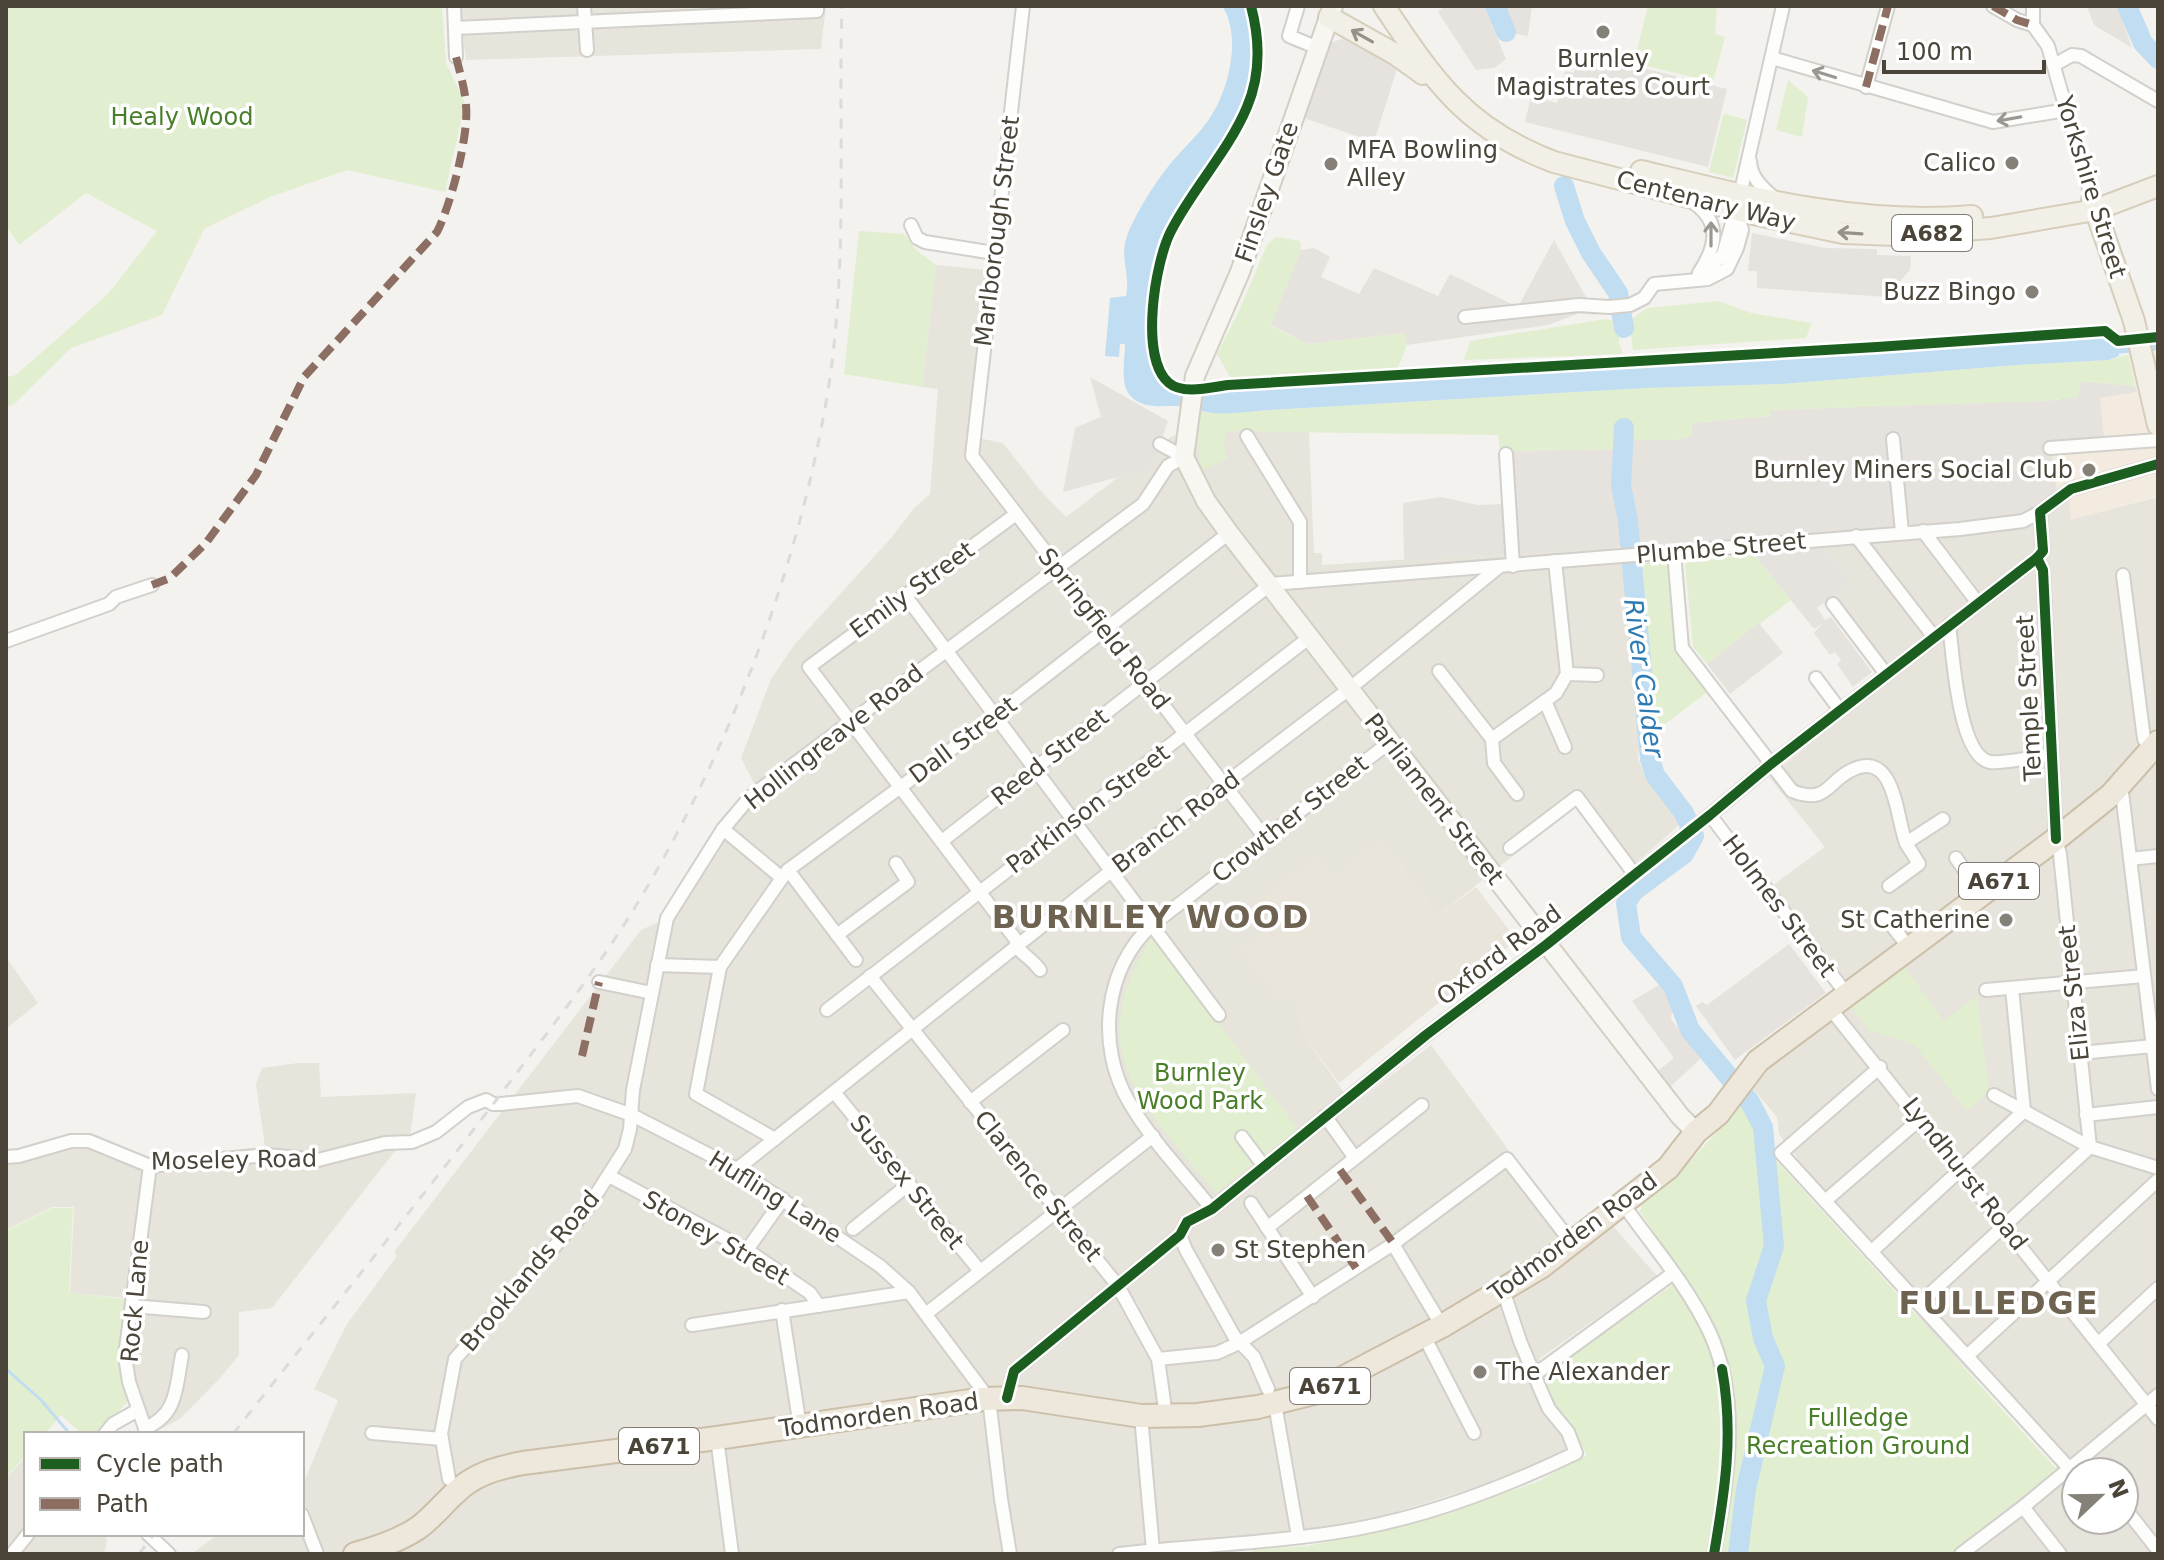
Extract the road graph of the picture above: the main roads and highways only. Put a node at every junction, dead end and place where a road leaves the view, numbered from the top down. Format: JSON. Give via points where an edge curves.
{"nodes":[{"id":1,"x":1384,"y":6,"type":"edge"},
{"id":2,"x":1398,"y":6,"type":"edge"},
{"id":3,"x":1331,"y":12,"type":"edge"},
{"id":4,"x":1439,"y":85,"type":"junction"},
{"id":5,"x":1471,"y":109,"type":"junction"},
{"id":6,"x":2158,"y":175,"type":"edge"},
{"id":7,"x":2158,"y":186,"type":"edge"},
{"id":8,"x":2099,"y":203,"type":"junction"},
{"id":9,"x":1744,"y":208,"type":"junction"},
{"id":10,"x":2158,"y":425,"type":"edge"},
{"id":11,"x":2154,"y":746,"type":"edge"},
{"id":12,"x":355,"y":1554,"type":"edge"}],
"edges":[{"from":1,"to":4,"type":"main road","name":"Centenary Way","number":"A682"},
{"from":2,"to":5,"type":"main road","name":"Centenary Way","number":"A682"},
{"from":4,"to":3,"type":"main road","number":"A682","one_way":true},
{"from":4,"to":5,"type":"main road","name":"Centenary Way","number":"A682"},
{"from":5,"to":9,"type":"main road","name":"Centenary Way","number":"A682","via":[[1557,151],[1711,188]]},
{"from":5,"to":9,"type":"main road","name":"Centenary Way","number":"A682","via":[[1521,149],[1554,162]]},
{"from":6,"to":8,"type":"main road","number":"A682"},
{"from":7,"to":8,"type":"main road","number":"A682"},
{"from":8,"to":9,"type":"main road","name":"Centenary Way","number":"A682","via":[[1991,228],[1895,235],[1843,233],[1775,210]]},
{"from":8,"to":10,"type":"main road","name":"Yorkshire Street","via":[[2148,371]]},
{"from":11,"to":12,"type":"highway","name":"Todmorden Road","number":"A671","via":[[2111,795],[2056,839],[1758,1061],[1668,1168],[1623,1204],[1503,1290],[1314,1393],[1166,1416],[998,1398],[493,1469],[457,1491],[419,1527]]}]}
